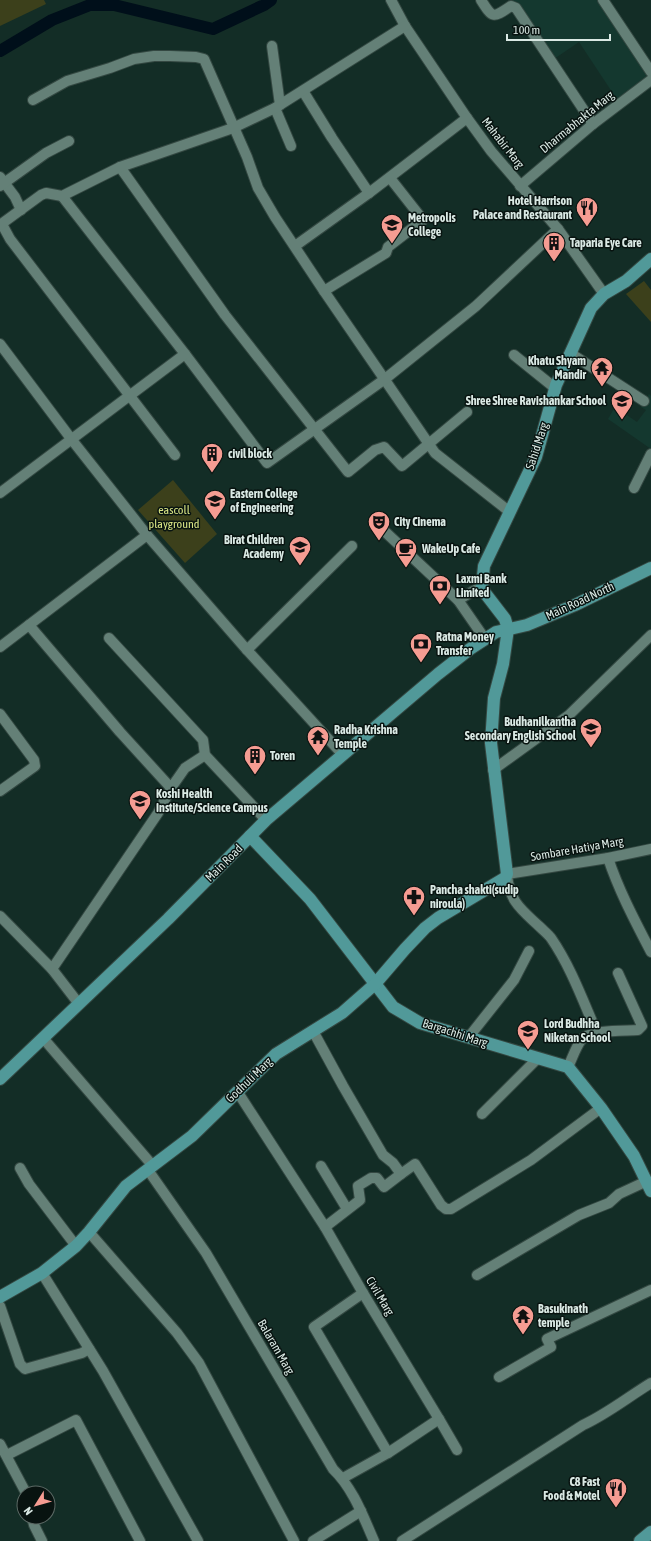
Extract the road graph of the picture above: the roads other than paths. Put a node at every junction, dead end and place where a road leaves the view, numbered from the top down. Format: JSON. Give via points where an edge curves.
{"nodes":[{"id":1,"x":391,"y":0,"type":"edge"},
{"id":2,"x":481,"y":0,"type":"edge"},
{"id":3,"x":603,"y":0,"type":"edge"},
{"id":4,"x":405,"y":26,"type":"junction"},
{"id":5,"x":272,"y":46,"type":"dead end"},
{"id":6,"x":651,"y":72,"type":"edge"},
{"id":7,"x":651,"y":80,"type":"edge"},
{"id":8,"x":303,"y":91,"type":"junction"},
{"id":9,"x":33,"y":100,"type":"dead end"},
{"id":10,"x":278,"y":107,"type":"junction"},
{"id":11,"x":467,"y":118,"type":"junction"},
{"id":12,"x":593,"y":124,"type":"junction"},
{"id":13,"x":233,"y":128,"type":"junction"},
{"id":14,"x":69,"y":141,"type":"dead end"},
{"id":15,"x":291,"y":146,"type":"dead end"},
{"id":16,"x":120,"y":167,"type":"junction"},
{"id":17,"x":390,"y":178,"type":"junction"},
{"id":18,"x":2,"y":182,"type":"edge"},
{"id":19,"x":520,"y":186,"type":"junction"},
{"id":20,"x":369,"y":193,"type":"junction"},
{"id":21,"x":62,"y":196,"type":"junction"},
{"id":22,"x":21,"y":210,"type":"junction"},
{"id":23,"x":1,"y":225,"type":"edge"},
{"id":24,"x":558,"y":229,"type":"junction"},
{"id":25,"x":295,"y":246,"type":"junction"},
{"id":26,"x":651,"y":259,"type":"edge"},
{"id":27,"x":324,"y":291,"type":"junction"},
{"id":28,"x":604,"y":294,"type":"junction"},
{"id":29,"x":0,"y":344,"type":"edge"},
{"id":30,"x":570,"y":353,"type":"junction"},
{"id":31,"x":185,"y":354,"type":"junction"},
{"id":32,"x":514,"y":355,"type":"dead end"},
{"id":33,"x":385,"y":379,"type":"junction"},
{"id":34,"x":555,"y":388,"type":"junction"},
{"id":35,"x":129,"y":395,"type":"junction"},
{"id":36,"x":644,"y":401,"type":"dead end"},
{"id":37,"x":467,"y":412,"type":"dead end"},
{"id":38,"x":315,"y":428,"type":"junction"},
{"id":39,"x":72,"y":440,"type":"junction"},
{"id":40,"x":428,"y":444,"type":"junction"},
{"id":41,"x":651,"y":454,"type":"edge"},
{"id":42,"x":175,"y":455,"type":"dead end"},
{"id":43,"x":634,"y":488,"type":"dead end"},
{"id":44,"x":0,"y":493,"type":"edge"},
{"id":45,"x":510,"y":512,"type":"junction"},
{"id":46,"x":380,"y":527,"type":"dead end"},
{"id":47,"x":147,"y":535,"type":"junction"},
{"id":48,"x":352,"y":546,"type":"dead end"},
{"id":49,"x":651,"y":568,"type":"edge"},
{"id":50,"x":482,"y":586,"type":"junction"},
{"id":51,"x":458,"y":600,"type":"junction"},
{"id":52,"x":29,"y":625,"type":"junction"},
{"id":53,"x":508,"y":629,"type":"junction"},
{"id":54,"x":651,"y":635,"type":"edge"},
{"id":55,"x":109,"y":638,"type":"dead end"},
{"id":56,"x":485,"y":639,"type":"junction"},
{"id":57,"x":0,"y":647,"type":"edge"},
{"id":58,"x":247,"y":650,"type":"junction"},
{"id":59,"x":0,"y":714,"type":"edge"},
{"id":60,"x":205,"y":755,"type":"junction"},
{"id":61,"x":343,"y":755,"type":"junction"},
{"id":62,"x":494,"y":770,"type":"junction"},
{"id":63,"x":171,"y":788,"type":"junction"},
{"id":64,"x":0,"y":791,"type":"edge"},
{"id":65,"x":266,"y":820,"type":"junction"},
{"id":66,"x":250,"y":836,"type":"junction"},
{"id":67,"x":651,"y":849,"type":"edge"},
{"id":68,"x":608,"y":858,"type":"junction"},
{"id":69,"x":507,"y":874,"type":"junction"},
{"id":70,"x":0,"y":916,"type":"edge"},
{"id":71,"x":530,"y":951,"type":"dead end"},
{"id":72,"x":651,"y":952,"type":"edge"},
{"id":73,"x":52,"y":968,"type":"junction"},
{"id":74,"x":618,"y":973,"type":"dead end"},
{"id":75,"x":375,"y":984,"type":"junction"},
{"id":76,"x":78,"y":1003,"type":"junction"},
{"id":77,"x":313,"y":1031,"type":"junction"},
{"id":78,"x":598,"y":1033,"type":"junction"},
{"id":79,"x":43,"y":1038,"type":"junction"},
{"id":80,"x":468,"y":1038,"type":"junction"},
{"id":81,"x":537,"y":1059,"type":"junction"},
{"id":82,"x":568,"y":1067,"type":"junction"},
{"id":83,"x":0,"y":1073,"type":"edge"},
{"id":84,"x":0,"y":1079,"type":"edge"},
{"id":85,"x":237,"y":1091,"type":"junction"},
{"id":86,"x":600,"y":1108,"type":"junction"},
{"id":87,"x":482,"y":1114,"type":"dead end"},
{"id":88,"x":321,"y":1166,"type":"dead end"},
{"id":89,"x":20,"y":1168,"type":"dead end"},
{"id":90,"x":150,"y":1168,"type":"junction"},
{"id":91,"x":401,"y":1174,"type":"junction"},
{"id":92,"x":649,"y":1186,"type":"edge"},
{"id":93,"x":347,"y":1209,"type":"junction"},
{"id":94,"x":325,"y":1226,"type":"junction"},
{"id":95,"x":89,"y":1232,"type":"junction"},
{"id":96,"x":76,"y":1246,"type":"junction"},
{"id":97,"x":42,"y":1273,"type":"junction"},
{"id":98,"x":477,"y":1275,"type":"dead end"},
{"id":99,"x":651,"y":1290,"type":"edge"},
{"id":100,"x":363,"y":1293,"type":"junction"},
{"id":101,"x":0,"y":1297,"type":"edge"},
{"id":102,"x":0,"y":1306,"type":"edge"},
{"id":103,"x":89,"y":1349,"type":"junction"},
{"id":104,"x":499,"y":1377,"type":"dead end"},
{"id":105,"x":651,"y":1383,"type":"edge"},
{"id":106,"x":439,"y":1419,"type":"junction"},
{"id":107,"x":0,"y":1444,"type":"edge"},
{"id":108,"x":458,"y":1450,"type":"dead end"},
{"id":109,"x":388,"y":1453,"type":"junction"},
{"id":110,"x":7,"y":1455,"type":"junction"},
{"id":111,"x":343,"y":1478,"type":"junction"},
{"id":112,"x":22,"y":1485,"type":"edge"},
{"id":113,"x":361,"y":1511,"type":"junction"},
{"id":114,"x":34,"y":1525,"type":"edge"},
{"id":115,"x":651,"y":1532,"type":"edge"},
{"id":116,"x":42,"y":1541,"type":"edge"},
{"id":117,"x":140,"y":1541,"type":"edge"},
{"id":118,"x":198,"y":1541,"type":"edge"},
{"id":119,"x":294,"y":1541,"type":"edge"},
{"id":120,"x":313,"y":1541,"type":"edge"},
{"id":121,"x":374,"y":1541,"type":"edge"},
{"id":122,"x":402,"y":1541,"type":"edge"},
{"id":123,"x":640,"y":1541,"type":"edge"}],
"edges":[{"from":1,"to":4,"type":"street","name":"Mahabir Marg"},
{"from":2,"to":12,"type":"street","via":[[493,15],[499,15],[511,6],[516,8]]},
{"from":3,"to":6,"type":"street"},
{"from":4,"to":8,"type":"street"},
{"from":4,"to":11,"type":"street","name":"Mahabir Marg"},
{"from":5,"to":10,"type":"street"},
{"from":7,"to":12,"type":"street","name":"Dharmabhakta Marg"},
{"from":8,"to":10,"type":"street"},
{"from":8,"to":20,"type":"street"},
{"from":9,"to":13,"type":"street","via":[[66,81],[134,60],[154,56],[196,57],[204,59]]},
{"from":10,"to":13,"type":"street"},
{"from":10,"to":15,"type":"street"},
{"from":11,"to":17,"type":"street"},
{"from":11,"to":19,"type":"street","name":"Mahabir Marg"},
{"from":12,"to":19,"type":"street","name":"Dharmabhakta Marg"},
{"from":13,"to":16,"type":"street"},
{"from":13,"to":25,"type":"street","via":[[258,188]]},
{"from":14,"to":18,"type":"street"},
{"from":16,"to":21,"type":"street"},
{"from":16,"to":38,"type":"street","via":[[226,315]]},
{"from":17,"to":20,"type":"street"},
{"from":17,"to":27,"type":"street","via":[[423,220],[388,247],[386,254]]},
{"from":18,"to":22,"type":"street","via":[[15,197]]},
{"from":19,"to":24,"type":"street","name":"Mahabir Marg"},
{"from":20,"to":25,"type":"street"},
{"from":21,"to":22,"type":"street","via":[[46,193],[40,195]]},
{"from":21,"to":31,"type":"street"},
{"from":22,"to":23,"type":"street"},
{"from":23,"to":35,"type":"street"},
{"from":24,"to":28,"type":"street","name":"Mahabir Marg"},
{"from":24,"to":33,"type":"street","via":[[476,306]]},
{"from":25,"to":27,"type":"street"},
{"from":26,"to":28,"type":"main road","name":"Sahid Marg","via":[[626,281]]},
{"from":27,"to":33,"type":"street"},
{"from":28,"to":30,"type":"main road","name":"Sahid Marg","via":[[591,308]]},
{"from":29,"to":39,"type":"street"},
{"from":30,"to":34,"type":"main road","name":"Sahid Marg"},
{"from":30,"to":36,"type":"street"},
{"from":31,"to":35,"type":"street"},
{"from":31,"to":38,"type":"street","via":[[267,463]]},
{"from":32,"to":34,"type":"street"},
{"from":33,"to":38,"type":"street"},
{"from":33,"to":40,"type":"street"},
{"from":34,"to":45,"type":"main road","name":"Sahid Marg","via":[[536,457]]},
{"from":35,"to":39,"type":"street"},
{"from":35,"to":42,"type":"street"},
{"from":37,"to":40,"type":"street"},
{"from":38,"to":40,"type":"street","via":[[348,472],[375,450],[384,447],[402,466]]},
{"from":39,"to":44,"type":"street"},
{"from":39,"to":47,"type":"street"},
{"from":40,"to":45,"type":"street","via":[[442,459]]},
{"from":41,"to":43,"type":"street"},
{"from":45,"to":50,"type":"main road","name":"Sahid Marg","via":[[484,566]]},
{"from":46,"to":51,"type":"street"},
{"from":47,"to":52,"type":"street"},
{"from":47,"to":58,"type":"street"},
{"from":48,"to":58,"type":"street"},
{"from":49,"to":53,"type":"main road","name":"Main Road North","via":[[575,605],[528,625]]},
{"from":50,"to":51,"type":"street"},
{"from":50,"to":53,"type":"main road","via":[[505,619]]},
{"from":51,"to":56,"type":"street"},
{"from":52,"to":57,"type":"street"},
{"from":52,"to":63,"type":"street"},
{"from":53,"to":56,"type":"main road","name":"Main Road North","via":[[496,632]]},
{"from":53,"to":62,"type":"main road","via":[[503,664],[494,698],[491,743]]},
{"from":54,"to":62,"type":"street","via":[[568,715]]},
{"from":55,"to":60,"type":"street","via":[[202,740]]},
{"from":56,"to":61,"type":"main road","name":"Main Road North","via":[[438,674]]},
{"from":58,"to":61,"type":"street"},
{"from":59,"to":64,"type":"street","via":[[34,760],[35,766]]},
{"from":60,"to":63,"type":"street","via":[[185,768]]},
{"from":60,"to":65,"type":"street"},
{"from":61,"to":65,"type":"main road","name":"Main Road"},
{"from":62,"to":69,"type":"main road"},
{"from":63,"to":73,"type":"street","via":[[158,813]]},
{"from":65,"to":66,"type":"main road","name":"Main Road"},
{"from":66,"to":75,"type":"main road","name":"Bargachhi Marg","via":[[310,899]]},
{"from":66,"to":76,"type":"main road","name":"Main Road","via":[[168,919]]},
{"from":67,"to":68,"type":"street","name":"Sombare Hatiya Marg"},
{"from":68,"to":69,"type":"street","name":"Sombare Hatiya Marg"},
{"from":68,"to":72,"type":"street","via":[[619,888]]},
{"from":69,"to":75,"type":"main road","name":"Godhuli Marg","via":[[425,928]]},
{"from":69,"to":78,"type":"street","via":[[508,885],[521,911],[550,937],[567,965]]},
{"from":70,"to":73,"type":"street"},
{"from":71,"to":80,"type":"street","via":[[514,980]]},
{"from":73,"to":76,"type":"street"},
{"from":74,"to":78,"type":"street","via":[[642,1026],[638,1030]]},
{"from":75,"to":77,"type":"main road","name":"Godhuli Marg","via":[[342,1013]]},
{"from":75,"to":80,"type":"main road","name":"Bargachhi Marg","via":[[393,1007],[420,1023]]},
{"from":76,"to":79,"type":"main road","name":"Main Road"},
{"from":76,"to":83,"type":"main road","name":"Main Road"},
{"from":77,"to":85,"type":"main road","name":"Godhuli Marg","via":[[276,1054]]},
{"from":77,"to":91,"type":"street","via":[[383,1155],[393,1162]]},
{"from":78,"to":82,"type":"street","via":[[582,1040]]},
{"from":79,"to":84,"type":"main road","name":"Main Road"},
{"from":79,"to":90,"type":"street","name":"Balaram Marg"},
{"from":80,"to":81,"type":"main road","name":"Bargachhi Marg"},
{"from":81,"to":82,"type":"main road","name":"Bargachhi Marg"},
{"from":81,"to":87,"type":"street"},
{"from":82,"to":86,"type":"main road"},
{"from":85,"to":90,"type":"main road","name":"Godhuli Marg","via":[[192,1136]]},
{"from":85,"to":94,"type":"street","name":"Civil Marg"},
{"from":86,"to":91,"type":"street","via":[[530,1160],[451,1209],[446,1210],[441,1205],[415,1164]]},
{"from":86,"to":92,"type":"main road","via":[[634,1156]]},
{"from":88,"to":93,"type":"street"},
{"from":89,"to":96,"type":"street","via":[[29,1184]]},
{"from":90,"to":95,"type":"main road","name":"Godhuli Marg","via":[[126,1186]]},
{"from":90,"to":111,"type":"street","name":"Balaram Marg","via":[[206,1253],[333,1469]]},
{"from":91,"to":93,"type":"street","via":[[384,1187],[377,1178],[371,1178],[358,1186],[360,1200]]},
{"from":92,"to":98,"type":"street","via":[[619,1194],[609,1203],[579,1215]]},
{"from":93,"to":94,"type":"street"},
{"from":94,"to":100,"type":"street","name":"Civil Marg"},
{"from":95,"to":96,"type":"main road","name":"Godhuli Marg"},
{"from":95,"to":119,"type":"street","via":[[177,1333],[199,1364]]},
{"from":96,"to":97,"type":"main road","name":"Godhuli Marg"},
{"from":97,"to":101,"type":"main road","name":"Godhuli Marg"},
{"from":97,"to":103,"type":"street"},
{"from":99,"to":104,"type":"street","via":[[547,1339],[551,1347]]},
{"from":100,"to":106,"type":"street","name":"Civil Marg"},
{"from":100,"to":109,"type":"street","via":[[314,1328]]},
{"from":102,"to":103,"type":"street","via":[[20,1364],[25,1369]]},
{"from":103,"to":118,"type":"street"},
{"from":105,"to":122,"type":"street"},
{"from":106,"to":108,"type":"street","name":"Civil Marg"},
{"from":106,"to":109,"type":"street"},
{"from":107,"to":110,"type":"street"},
{"from":109,"to":111,"type":"street"},
{"from":110,"to":112,"type":"street"},
{"from":110,"to":117,"type":"street","via":[[76,1420]]},
{"from":111,"to":113,"type":"street","name":"Balaram Marg"},
{"from":113,"to":120,"type":"street"},
{"from":113,"to":121,"type":"street","name":"Balaram Marg"},
{"from":114,"to":116,"type":"street"},
{"from":115,"to":123,"type":"main road"}]}
